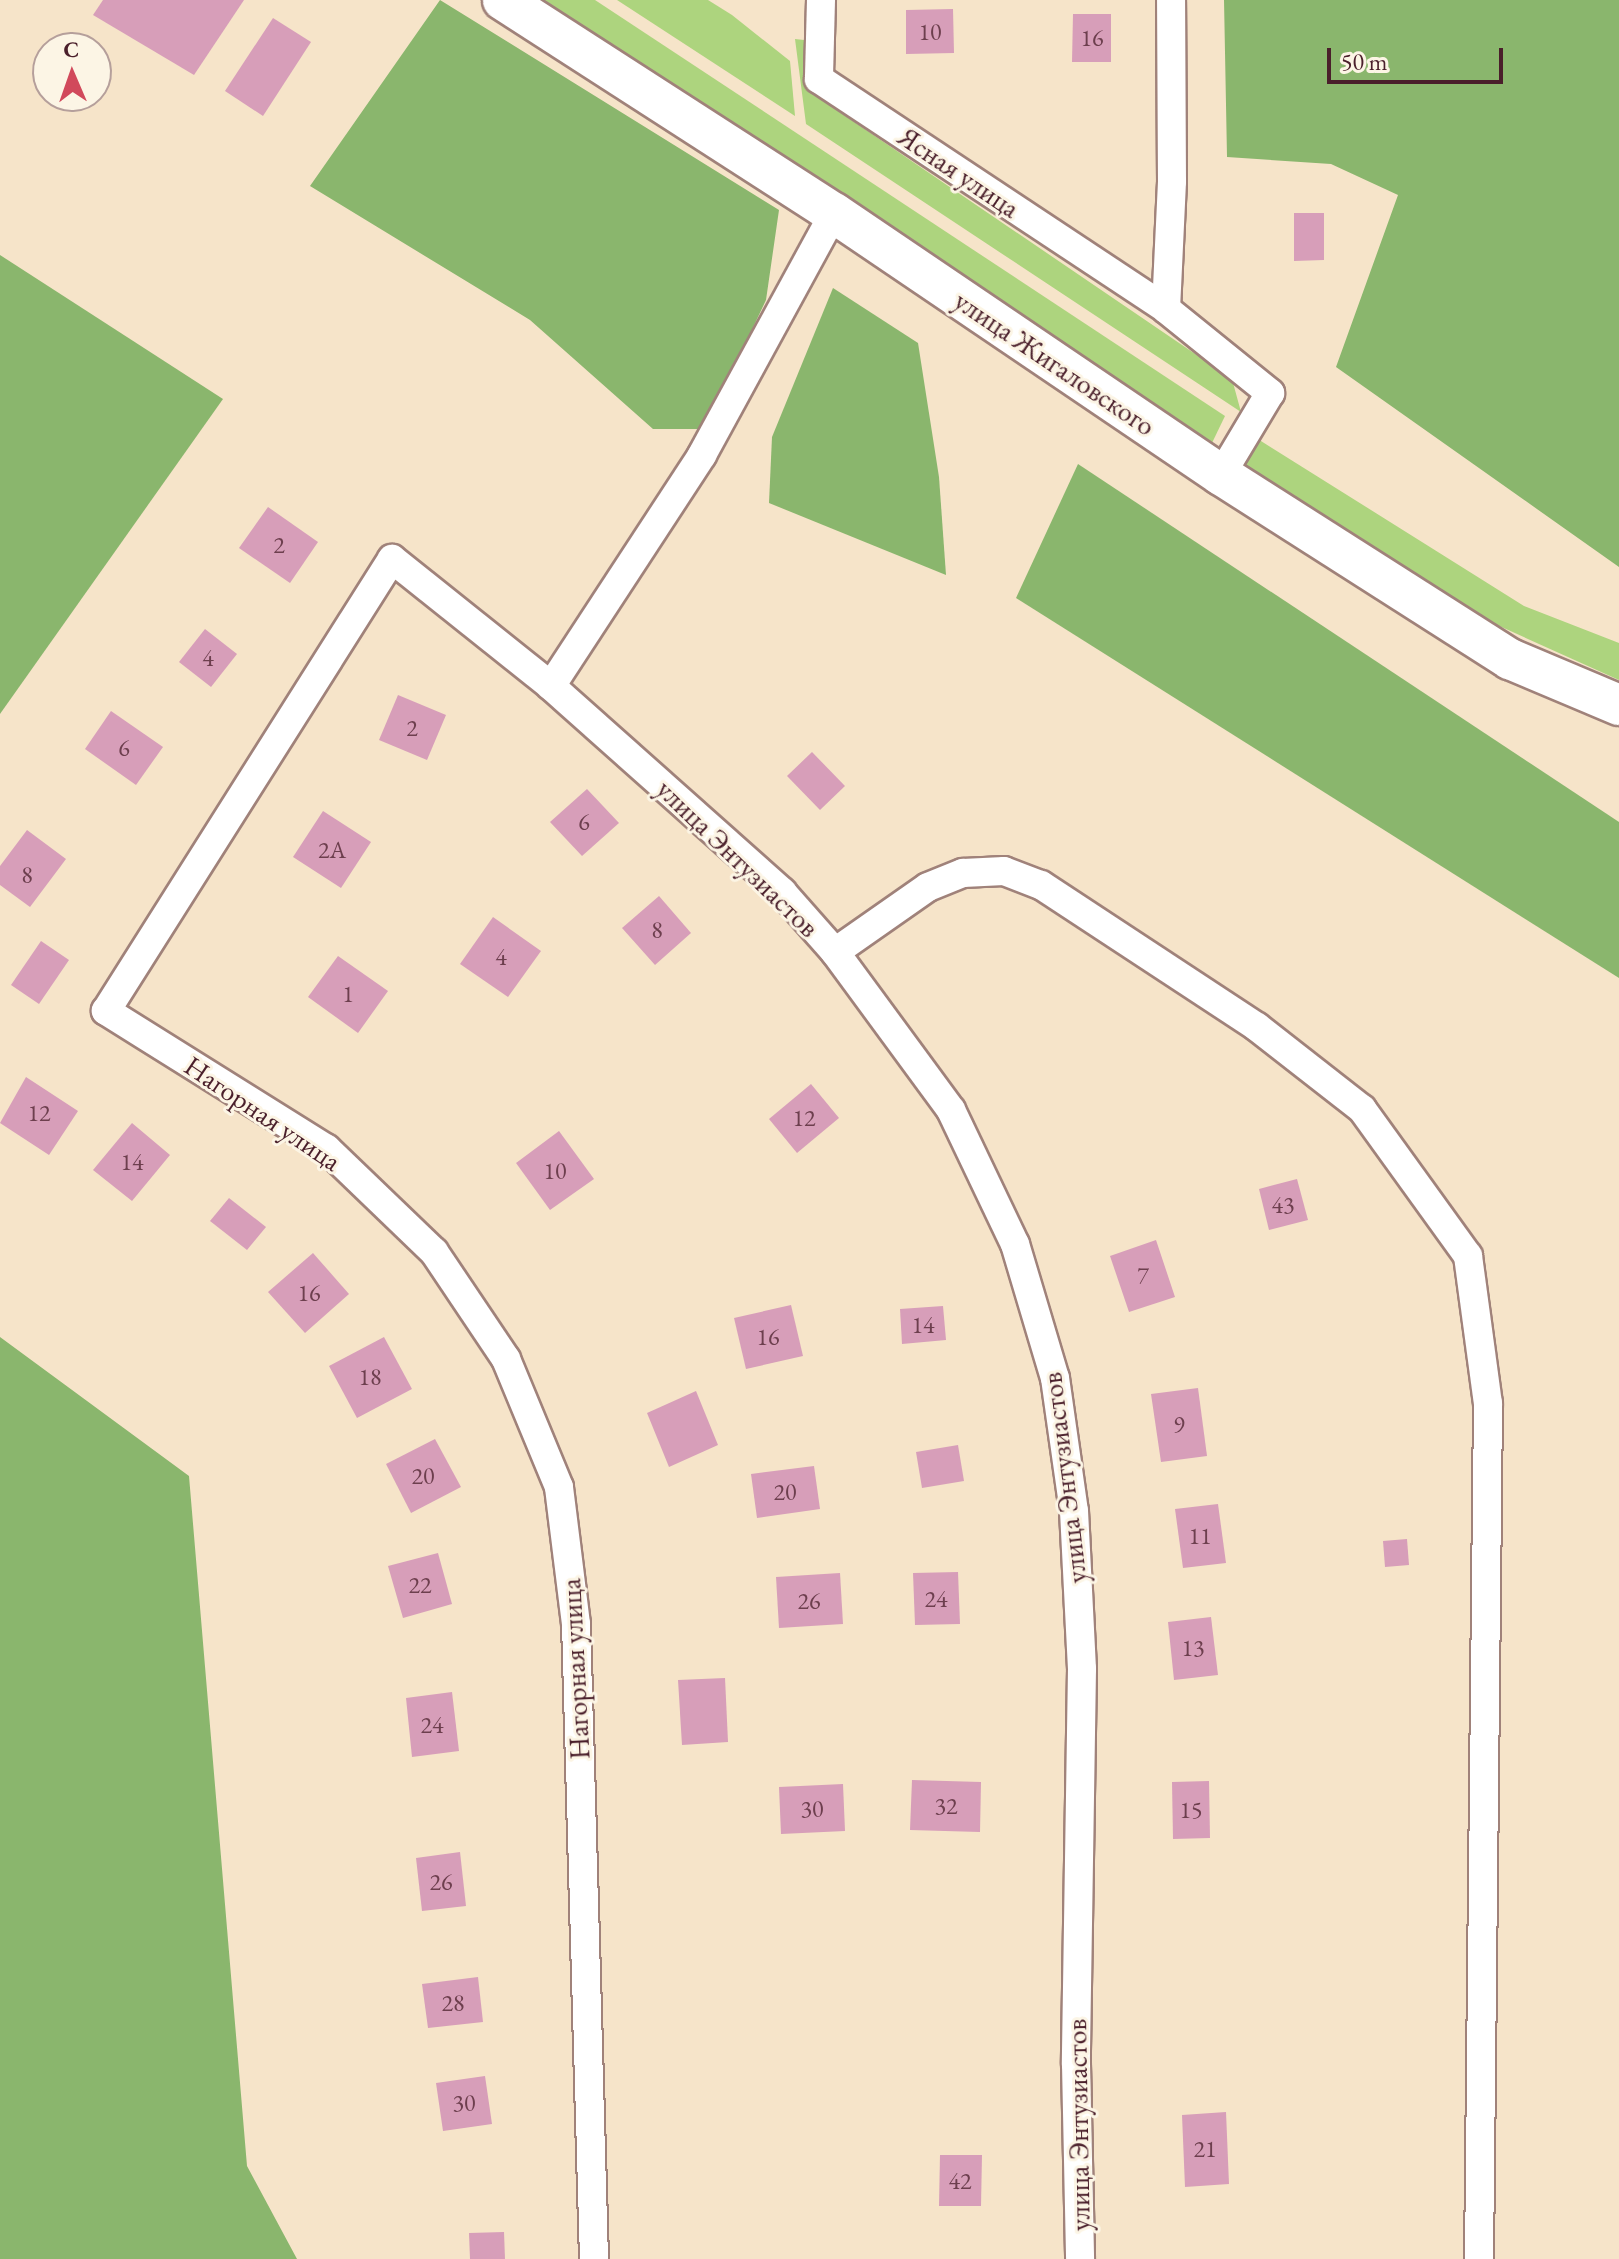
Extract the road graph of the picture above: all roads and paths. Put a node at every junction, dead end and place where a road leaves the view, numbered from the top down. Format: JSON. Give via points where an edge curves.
{"nodes":[{"id":1,"x":503,"y":0,"type":"edge"},
{"id":2,"x":821,"y":0,"type":"edge"},
{"id":3,"x":1171,"y":0,"type":"edge"},
{"id":4,"x":834,"y":213,"type":"junction"},
{"id":5,"x":1166,"y":309,"type":"junction"},
{"id":6,"x":1221,"y":475,"type":"junction"},
{"id":7,"x":551,"y":686,"type":"junction"},
{"id":8,"x":1619,"y":705,"type":"edge"},
{"id":9,"x":835,"y":952,"type":"junction"},
{"id":10,"x":594,"y":2259,"type":"edge"},
{"id":11,"x":1080,"y":2259,"type":"edge"},
{"id":12,"x":1479,"y":2259,"type":"edge"}],
"edges":[{"from":1,"to":4,"type":"main road","name":"улица Жигаловского"},
{"from":2,"to":5,"type":"street","name":"Ясная улица","via":[[819,79]]},
{"from":3,"to":5,"type":"street"},
{"from":4,"to":6,"type":"main road","name":"улица Жигаловского"},
{"from":4,"to":7,"type":"street","via":[[702,455]]},
{"from":5,"to":6,"type":"street","name":"Ясная улица","via":[[1270,393]]},
{"from":6,"to":8,"type":"main road","name":"улица Жигаловского","via":[[1510,659]]},
{"from":7,"to":9,"type":"street","name":"улица Энтузиастов","via":[[782,892]]},
{"from":7,"to":10,"type":"street","name":"Нагорная улица","via":[[392,559],[106,1011],[327,1149],[434,1252],[506,1359],[559,1487],[576,1624]]},
{"from":9,"to":11,"type":"street","name":"улица Энтузиастов","via":[[951,1110],[1015,1244],[1055,1378],[1074,1511],[1082,1669],[1076,2064]]},
{"from":9,"to":12,"type":"street","via":[[928,887],[963,873],[1004,871],[1041,885],[1257,1027],[1362,1109],[1468,1256],[1488,1403]]}]}
